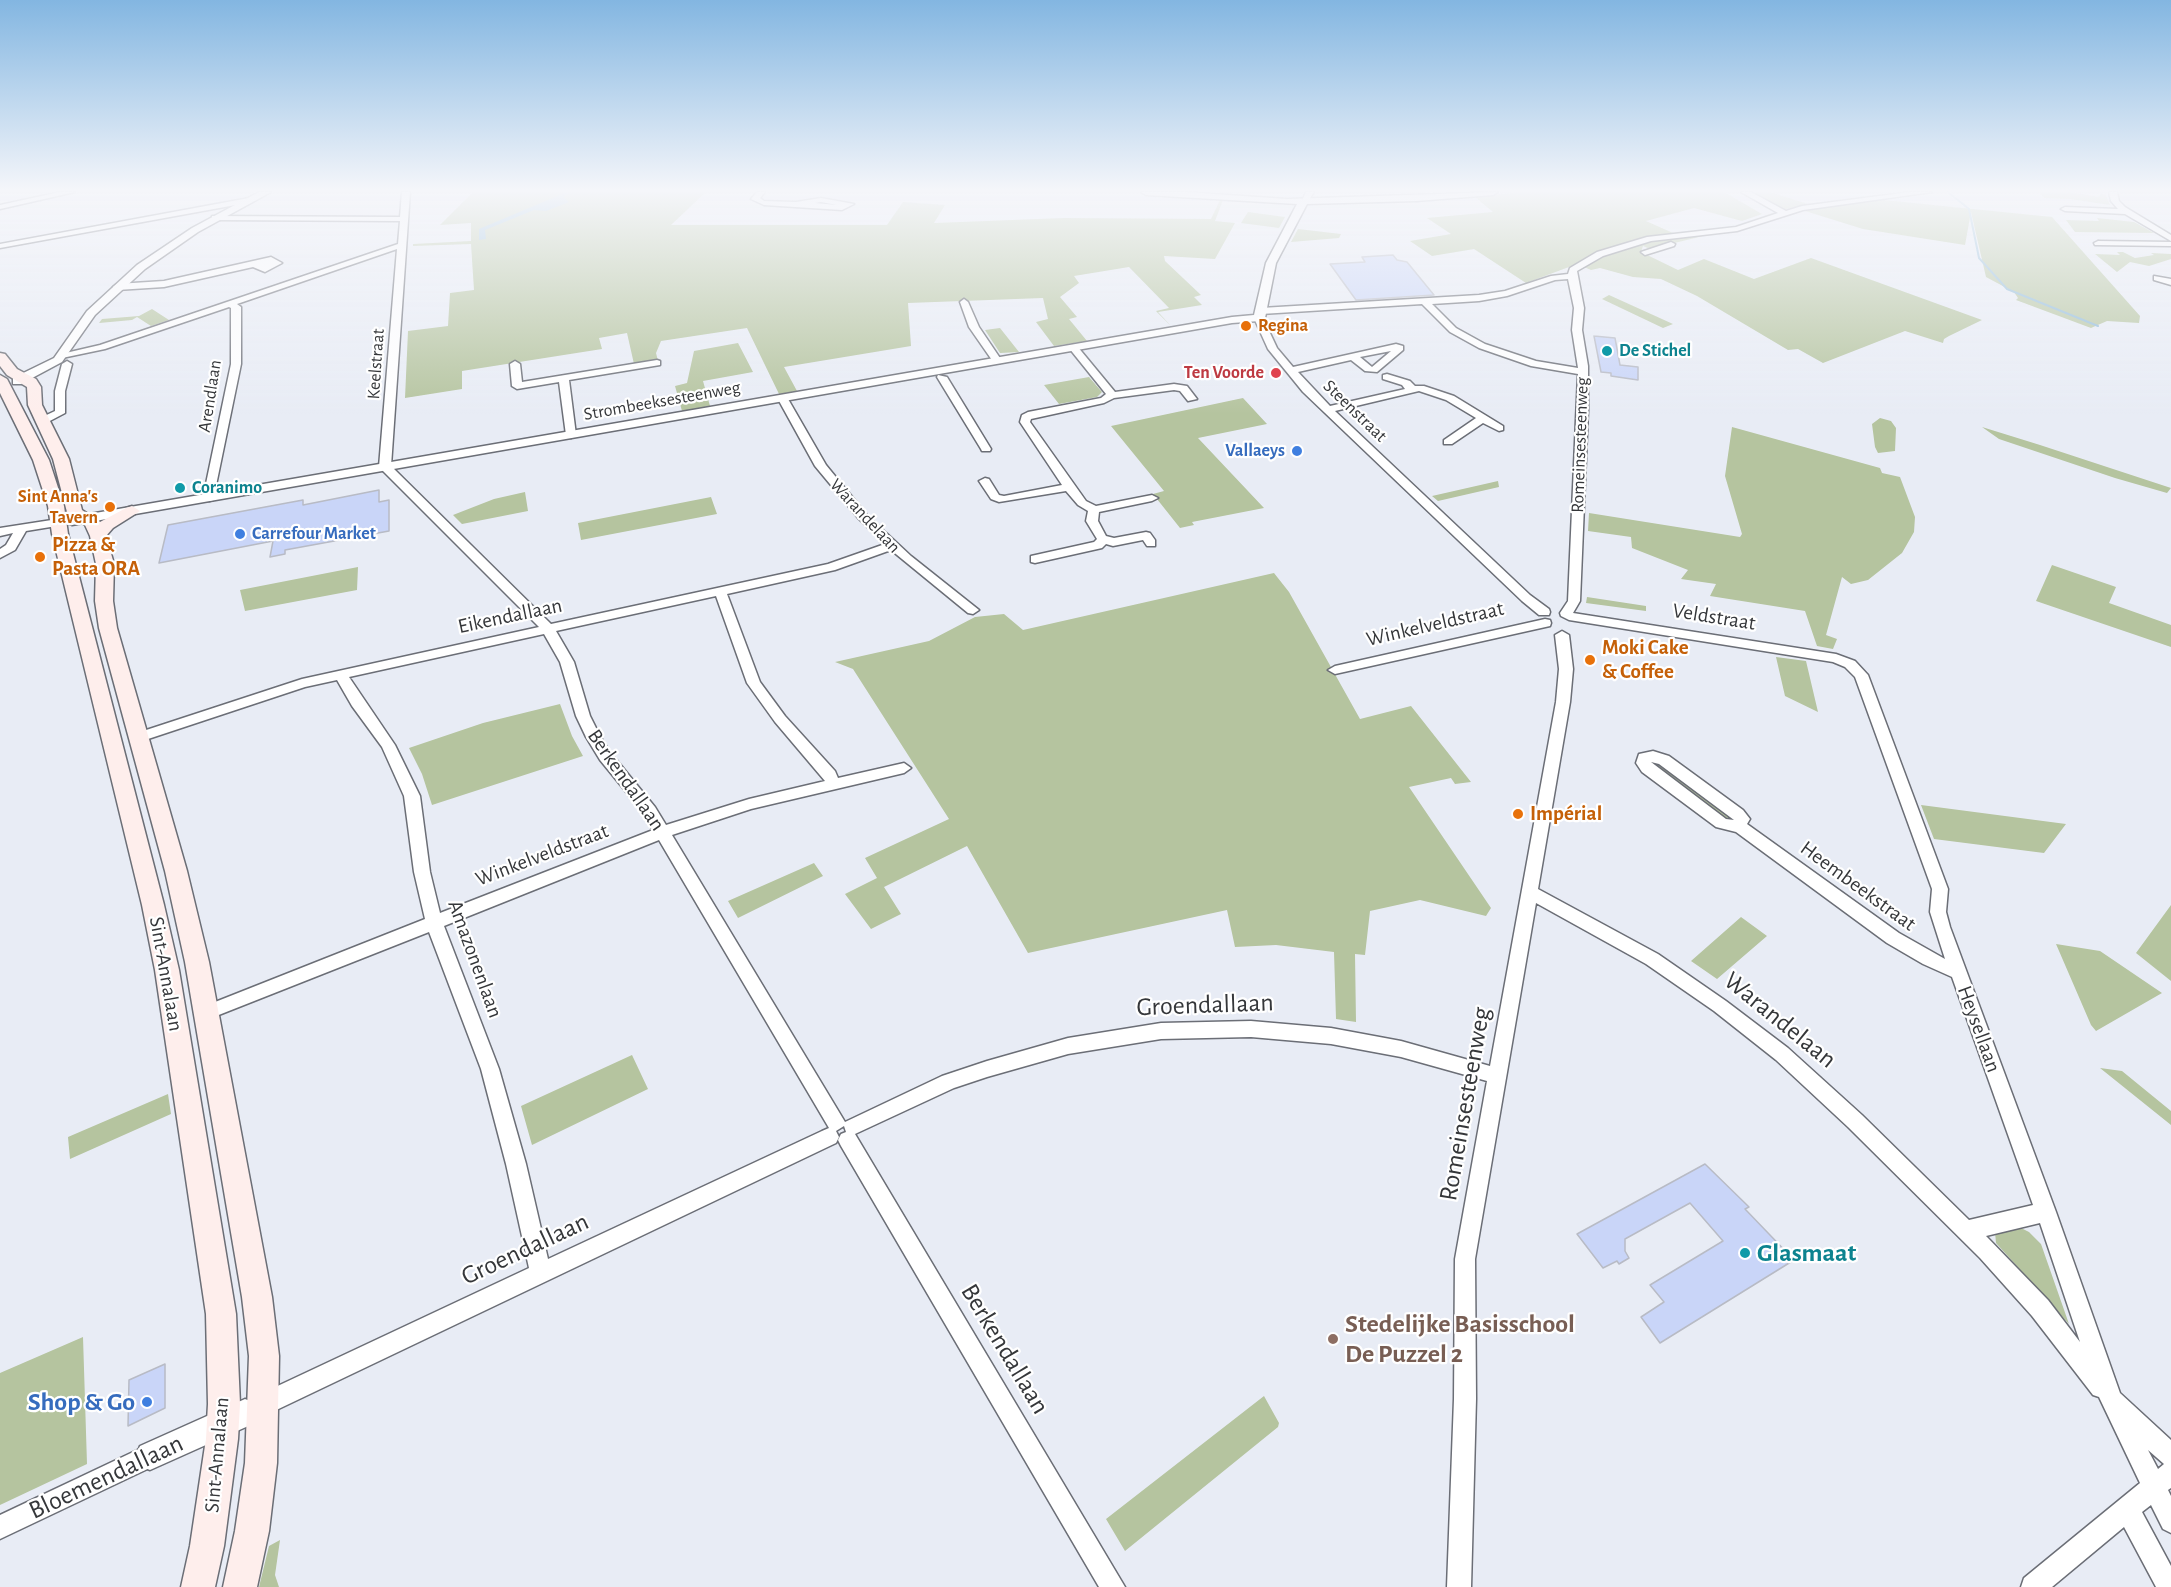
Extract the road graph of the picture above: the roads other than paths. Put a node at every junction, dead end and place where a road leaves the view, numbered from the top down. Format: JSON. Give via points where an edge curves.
{"nodes":[{"id":1,"x":143,"y":266,"type":"edge"},
{"id":2,"x":245,"y":266,"type":"edge"},
{"id":3,"x":337,"y":266,"type":"edge"},
{"id":4,"x":400,"y":266,"type":"edge"},
{"id":5,"x":1270,"y":266,"type":"edge"},
{"id":6,"x":1579,"y":266,"type":"edge"},
{"id":7,"x":1572,"y":276,"type":"junction"},
{"id":8,"x":2157,"y":278,"type":"dead end"},
{"id":9,"x":2171,"y":282,"type":"edge"},
{"id":10,"x":117,"y":287,"type":"junction"},
{"id":11,"x":964,"y":302,"type":"dead end"},
{"id":12,"x":229,"y":303,"type":"junction"},
{"id":13,"x":1426,"y":303,"type":"junction"},
{"id":14,"x":1260,"y":315,"type":"junction"},
{"id":15,"x":1074,"y":348,"type":"junction"},
{"id":16,"x":1353,"y":356,"type":"dead end"},
{"id":17,"x":0,"y":357,"type":"edge"},
{"id":18,"x":65,"y":360,"type":"junction"},
{"id":19,"x":998,"y":361,"type":"junction"},
{"id":20,"x":657,"y":363,"type":"dead end"},
{"id":21,"x":515,"y":364,"type":"dead end"},
{"id":22,"x":1290,"y":371,"type":"junction"},
{"id":23,"x":1583,"y":372,"type":"junction"},
{"id":24,"x":942,"y":377,"type":"dead end"},
{"id":25,"x":1387,"y":377,"type":"dead end"},
{"id":26,"x":564,"y":379,"type":"junction"},
{"id":27,"x":9,"y":382,"type":"edge"},
{"id":28,"x":1410,"y":389,"type":"junction"},
{"id":29,"x":1112,"y":395,"type":"junction"},
{"id":30,"x":783,"y":399,"type":"junction"},
{"id":31,"x":1192,"y":399,"type":"dead end"},
{"id":32,"x":1327,"y":410,"type":"junction"},
{"id":33,"x":1484,"y":417,"type":"junction"},
{"id":34,"x":42,"y":421,"type":"junction"},
{"id":35,"x":1499,"y":428,"type":"dead end"},
{"id":36,"x":571,"y":435,"type":"junction"},
{"id":37,"x":1448,"y":442,"type":"dead end"},
{"id":38,"x":986,"y":449,"type":"dead end"},
{"id":39,"x":385,"y":467,"type":"junction"},
{"id":40,"x":986,"y":481,"type":"dead end"},
{"id":41,"x":1070,"y":487,"type":"junction"},
{"id":42,"x":209,"y":498,"type":"junction"},
{"id":43,"x":1152,"y":498,"type":"dead end"},
{"id":44,"x":1094,"y":510,"type":"junction"},
{"id":45,"x":132,"y":511,"type":"junction"},
{"id":46,"x":72,"y":521,"type":"junction"},
{"id":47,"x":22,"y":529,"type":"junction"},
{"id":48,"x":0,"y":532,"type":"edge"},
{"id":49,"x":98,"y":536,"type":"junction"},
{"id":50,"x":1102,"y":538,"type":"junction"},
{"id":51,"x":1151,"y":543,"type":"dead end"},
{"id":52,"x":892,"y":546,"type":"junction"},
{"id":53,"x":0,"y":554,"type":"edge"},
{"id":54,"x":1035,"y":559,"type":"dead end"},
{"id":55,"x":720,"y":591,"type":"junction"},
{"id":56,"x":973,"y":610,"type":"dead end"},
{"id":57,"x":1568,"y":614,"type":"junction"},
{"id":58,"x":1545,"y":617,"type":"junction"},
{"id":59,"x":548,"y":629,"type":"junction"},
{"id":60,"x":1562,"y":635,"type":"junction"},
{"id":61,"x":1850,"y":664,"type":"joint"},
{"id":62,"x":1335,"y":670,"type":"dead end"},
{"id":63,"x":340,"y":674,"type":"junction"},
{"id":64,"x":139,"y":737,"type":"junction"},
{"id":65,"x":904,"y":768,"type":"dead end"},
{"id":66,"x":833,"y":783,"type":"junction"},
{"id":67,"x":1739,"y":825,"type":"junction"},
{"id":68,"x":663,"y":832,"type":"junction"},
{"id":69,"x":1529,"y":892,"type":"junction"},
{"id":70,"x":434,"y":921,"type":"junction"},
{"id":71,"x":1958,"y":972,"type":"junction"},
{"id":72,"x":206,"y":1013,"type":"junction"},
{"id":73,"x":1498,"y":1076,"type":"junction"},
{"id":74,"x":842,"y":1131,"type":"junction"},
{"id":75,"x":2046,"y":1212,"type":"junction"},
{"id":76,"x":1967,"y":1230,"type":"junction"},
{"id":77,"x":541,"y":1273,"type":"junction"},
{"id":78,"x":2110,"y":1398,"type":"junction"},
{"id":79,"x":244,"y":1413,"type":"junction"},
{"id":80,"x":150,"y":1456,"type":"joint"},
{"id":81,"x":2171,"y":1456,"type":"edge"},
{"id":82,"x":2162,"y":1481,"type":"edge"},
{"id":83,"x":2127,"y":1509,"type":"junction"},
{"id":84,"x":2171,"y":1521,"type":"edge"},
{"id":85,"x":0,"y":1527,"type":"edge"},
{"id":86,"x":198,"y":1587,"type":"edge"},
{"id":87,"x":240,"y":1587,"type":"edge"},
{"id":88,"x":1113,"y":1587,"type":"edge"},
{"id":89,"x":1459,"y":1587,"type":"edge"},
{"id":90,"x":2033,"y":1587,"type":"edge"},
{"id":91,"x":2169,"y":1587,"type":"edge"}],
"edges":[{"from":1,"to":10,"type":"street"},
{"from":2,"to":10,"type":"street","via":[[170,283]]},
{"from":3,"to":12,"type":"street"},
{"from":4,"to":39,"type":"street","name":"Keelstraat"},
{"from":5,"to":14,"type":"street"},
{"from":6,"to":7,"type":"street"},
{"from":7,"to":13,"type":"street","name":"Strombeeksesteenweg","via":[[1494,296]]},
{"from":7,"to":23,"type":"street","name":"Romeinsesteenweg","via":[[1579,308],[1577,330]]},
{"from":8,"to":9,"type":"street"},
{"from":10,"to":18,"type":"street","via":[[91,313]]},
{"from":11,"to":19,"type":"street","via":[[974,327]]},
{"from":12,"to":18,"type":"street"},
{"from":12,"to":42,"type":"street","name":"Arendlaan","via":[[236,307],[236,364]]},
{"from":13,"to":14,"type":"street","name":"Strombeeksesteenweg"},
{"from":13,"to":23,"type":"street","via":[[1448,325],[1482,346],[1534,364]]},
{"from":14,"to":15,"type":"street","name":"Strombeeksesteenweg"},
{"from":14,"to":22,"type":"street","name":"Steenstraat","via":[[1265,335]]},
{"from":15,"to":19,"type":"street","name":"Strombeeksesteenweg"},
{"from":15,"to":29,"type":"street"},
{"from":16,"to":22,"type":"street"},
{"from":17,"to":27,"type":"main road","name":"Sint-Annalaan","via":[[12,372]]},
{"from":18,"to":27,"type":"street"},
{"from":18,"to":34,"type":"street","via":[[60,414]]},
{"from":19,"to":30,"type":"street","name":"Strombeeksesteenweg"},
{"from":20,"to":26,"type":"street"},
{"from":21,"to":26,"type":"street","via":[[518,390]]},
{"from":22,"to":32,"type":"street","name":"Steenstraat"},
{"from":23,"to":57,"type":"street","name":"Romeinsesteenweg","via":[[1574,601]]},
{"from":24,"to":38,"type":"street"},
{"from":25,"to":28,"type":"street","via":[[1406,383]]},
{"from":26,"to":36,"type":"street"},
{"from":27,"to":34,"type":"main road","name":"Sint-Annalaan","via":[[34,387],[35,405]]},
{"from":27,"to":46,"type":"main road","name":"Sint-Annalaan","via":[[56,506]]},
{"from":28,"to":32,"type":"street"},
{"from":28,"to":33,"type":"street","via":[[1420,387]]},
{"from":29,"to":31,"type":"street","via":[[1177,387]]},
{"from":29,"to":41,"type":"street","via":[[1024,419]]},
{"from":30,"to":36,"type":"street","name":"Strombeeksesteenweg"},
{"from":30,"to":52,"type":"street","name":"Warandelaan","via":[[828,476]]},
{"from":32,"to":58,"type":"street","name":"Steenstraat"},
{"from":33,"to":35,"type":"street"},
{"from":33,"to":37,"type":"street"},
{"from":34,"to":46,"type":"main road","name":"Sint-Annalaan","via":[[61,459],[75,512]]},
{"from":36,"to":39,"type":"street","name":"Strombeeksesteenweg"},
{"from":39,"to":42,"type":"street","name":"Strombeeksesteenweg"},
{"from":39,"to":59,"type":"street","name":"Berkendallaan"},
{"from":40,"to":41,"type":"street","via":[[995,496],[1003,500]]},
{"from":41,"to":44,"type":"street","via":[[1082,503]]},
{"from":42,"to":45,"type":"street","name":"Strombeeksesteenweg"},
{"from":43,"to":44,"type":"street"},
{"from":44,"to":50,"type":"street","via":[[1092,521]]},
{"from":45,"to":46,"type":"street","name":"Strombeeksesteenweg"},
{"from":45,"to":49,"type":"main road","via":[[107,525]]},
{"from":46,"to":47,"type":"street"},
{"from":46,"to":49,"type":"main road","name":"Sint-Annalaan","via":[[92,522]]},
{"from":46,"to":79,"type":"main road","name":"Sint-Annalaan","via":[[166,970],[220,1314]]},
{"from":47,"to":48,"type":"street"},
{"from":47,"to":53,"type":"street","via":[[11,548]]},
{"from":49,"to":64,"type":"main road","name":"Sint-Annalaan","via":[[105,564],[104,611]]},
{"from":50,"to":51,"type":"street","via":[[1113,542],[1146,536]]},
{"from":50,"to":54,"type":"street","via":[[1098,545]]},
{"from":52,"to":55,"type":"street","name":"Eikendallaan","via":[[842,564]]},
{"from":52,"to":56,"type":"street","name":"Warandelaan"},
{"from":55,"to":59,"type":"street","name":"Eikendallaan"},
{"from":55,"to":66,"type":"street","via":[[754,683]]},
{"from":57,"to":58,"type":"street","via":[[1553,609]]},
{"from":57,"to":60,"type":"street","name":"Romeinsesteenweg","via":[[1569,633]]},
{"from":57,"to":61,"type":"street","name":"Veldstraat","via":[[1830,656]]},
{"from":58,"to":60,"type":"street","via":[[1553,632]]},
{"from":58,"to":62,"type":"street","name":"Winkelveldstraat"},
{"from":59,"to":63,"type":"street","name":"Eikendallaan"},
{"from":59,"to":68,"type":"street","name":"Berkendallaan","via":[[569,669],[589,730]]},
{"from":60,"to":69,"type":"street","name":"Romeinsesteenweg","via":[[1566,669],[1563,702]]},
{"from":61,"to":71,"type":"street","name":"Heysellaan","via":[[1861,675],[1941,889],[1939,918]]},
{"from":63,"to":64,"type":"street","name":"Eikendallaan"},
{"from":63,"to":70,"type":"street","name":"Amazonenlaan","via":[[388,745],[409,786]]},
{"from":64,"to":72,"type":"main road","name":"Sint-Annalaan","via":[[181,892]]},
{"from":65,"to":66,"type":"street","name":"Winkelveldstraat"},
{"from":66,"to":68,"type":"street","name":"Winkelveldstraat","via":[[749,804]]},
{"from":67,"to":67,"type":"street","name":"Heembeekstraat","via":[[1721,823],[1647,768],[1644,758],[1664,760],[1738,814],[1742,819]]},
{"from":67,"to":71,"type":"street","name":"Heembeekstraat","via":[[1893,938]]},
{"from":68,"to":70,"type":"street","name":"Winkelveldstraat"},
{"from":68,"to":74,"type":"street","name":"Berkendallaan"},
{"from":69,"to":73,"type":"street","name":"Romeinsesteenweg"},
{"from":69,"to":76,"type":"street","name":"Warandelaan","via":[[1652,959],[1758,1035],[1855,1121]]},
{"from":70,"to":72,"type":"street","name":"Winkelveldstraat"},
{"from":70,"to":77,"type":"street","name":"Amazonenlaan","via":[[490,1069]]},
{"from":71,"to":75,"type":"street","name":"Heysellaan"},
{"from":72,"to":79,"type":"main road","name":"Sint-Annalaan","via":[[264,1356]]},
{"from":73,"to":74,"type":"street","name":"Groendallaan","via":[[1401,1049],[1331,1036],[1251,1029],[1170,1030],[1068,1046],[987,1069],[939,1086]]},
{"from":73,"to":89,"type":"street","name":"Romeinsesteenweg","via":[[1465,1259]]},
{"from":74,"to":77,"type":"street","name":"Groendallaan"},
{"from":74,"to":88,"type":"street","name":"Berkendallaan"},
{"from":75,"to":76,"type":"street"},
{"from":75,"to":78,"type":"street","name":"Heysellaan"},
{"from":76,"to":78,"type":"street","name":"Warandelaan","via":[[2040,1308]]},
{"from":77,"to":79,"type":"street","name":"Groendallaan"},
{"from":78,"to":81,"type":"street","name":"Warandelaan"},
{"from":78,"to":82,"type":"street","name":"Warandelaan"},
{"from":79,"to":80,"type":"street","name":"Bloemendallaan"},
{"from":79,"to":86,"type":"main road","name":"Sint-Annalaan","via":[[216,1490]]},
{"from":79,"to":87,"type":"main road","name":"Sint-Annalaan","via":[[260,1471]]},
{"from":80,"to":85,"type":"street","name":"Bloemendallaan"},
{"from":82,"to":83,"type":"street"},
{"from":82,"to":84,"type":"street","name":"Warandelaan"},
{"from":83,"to":90,"type":"street"},
{"from":83,"to":91,"type":"street"}]}
